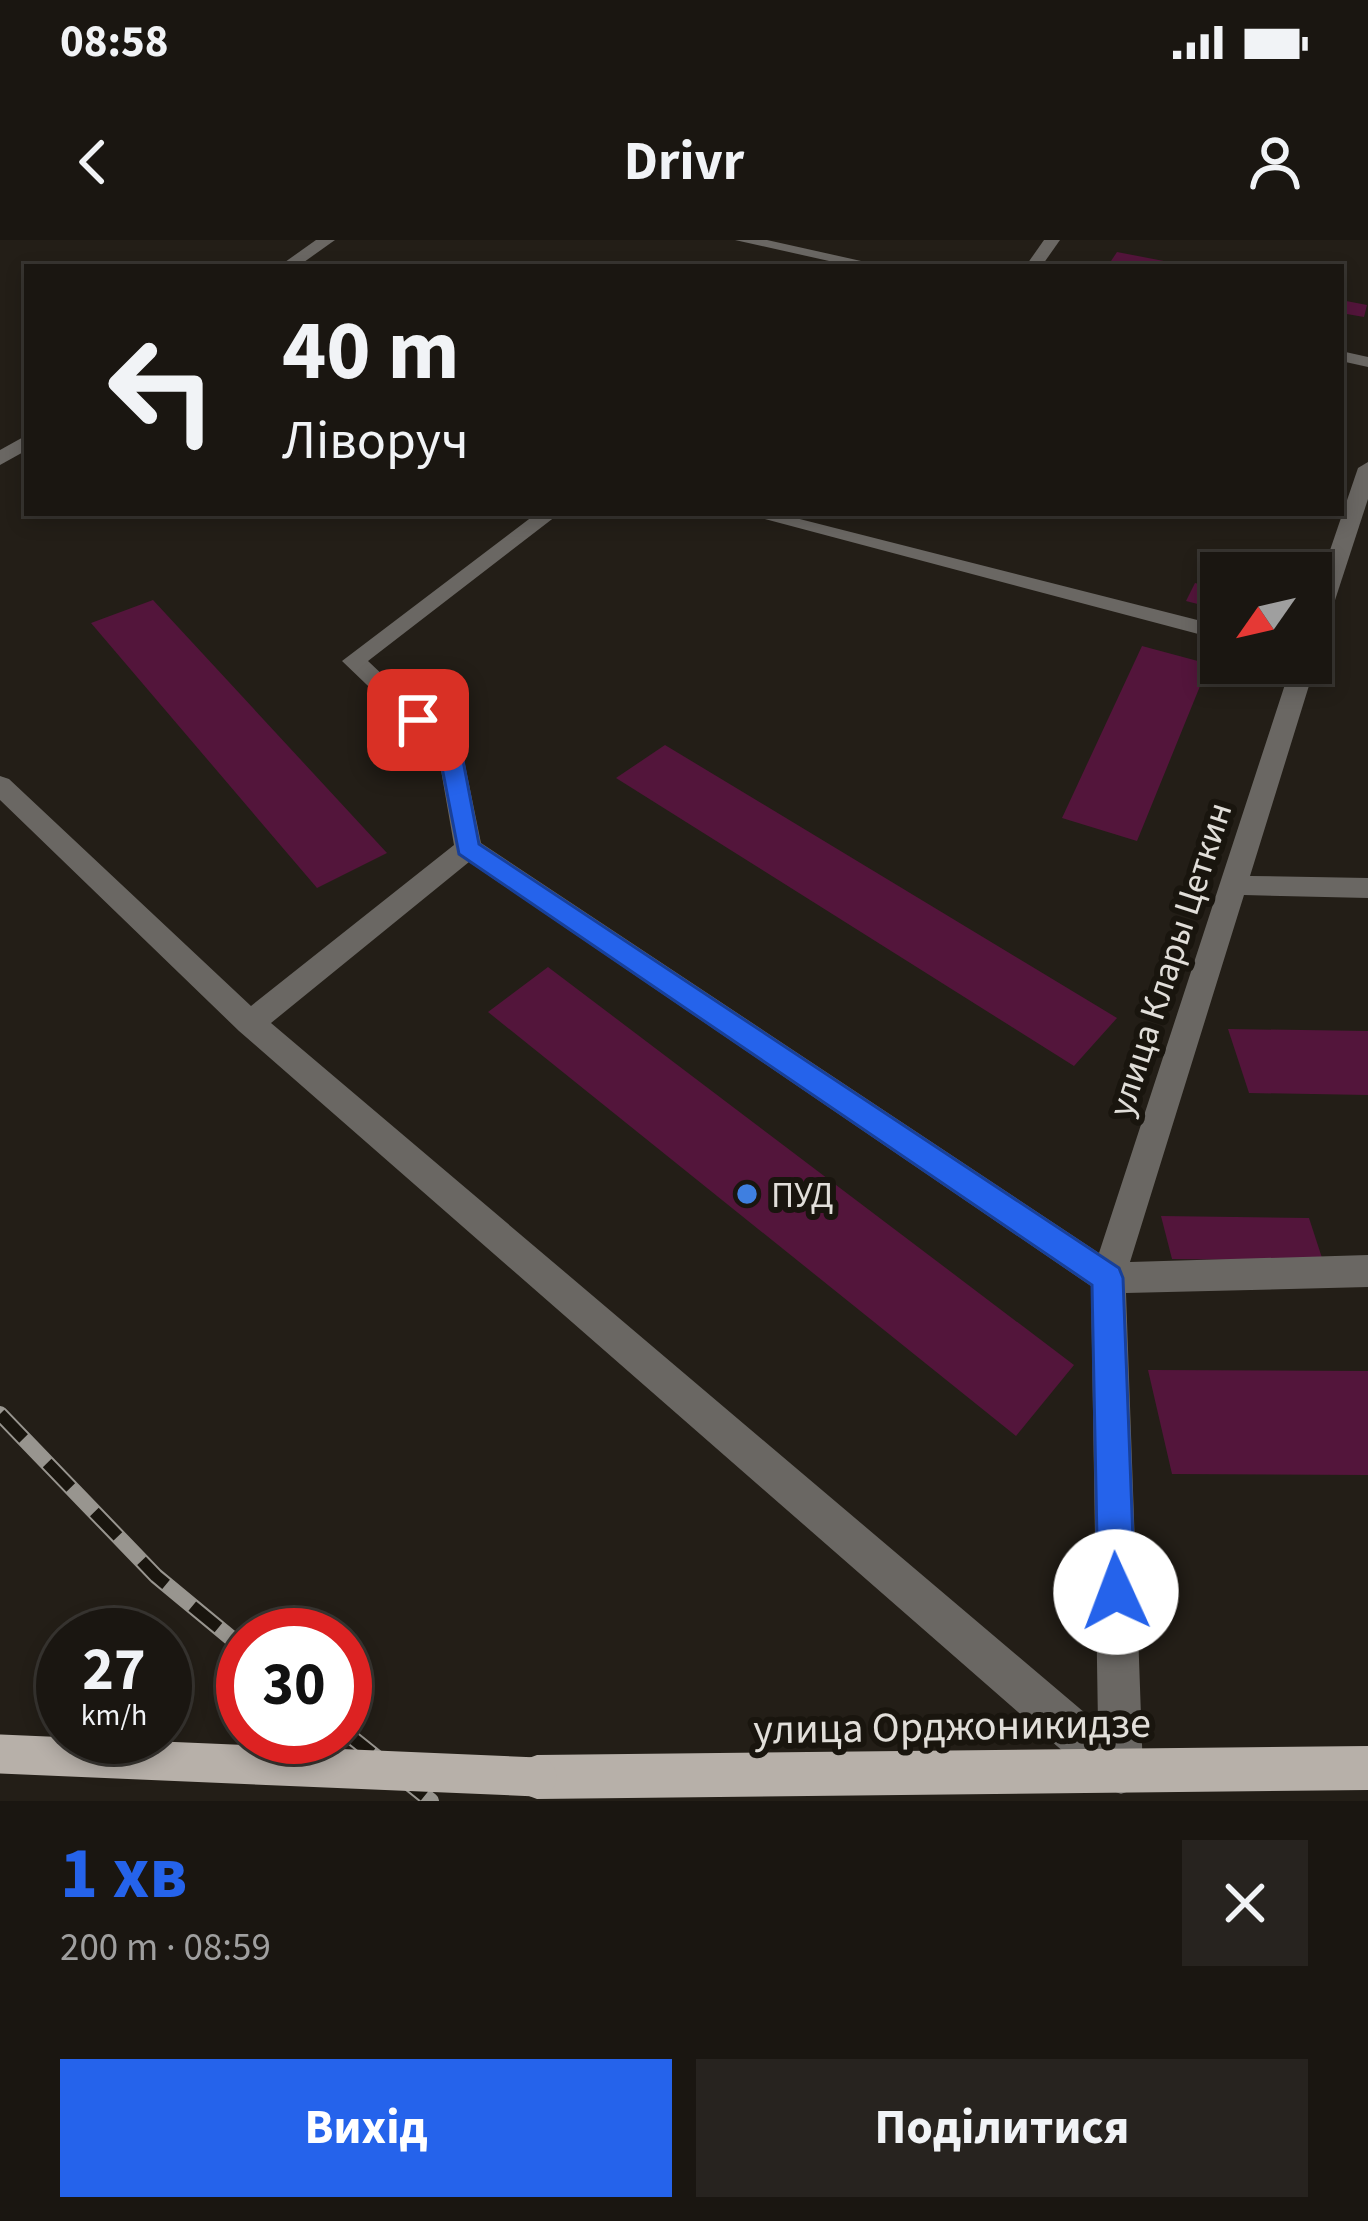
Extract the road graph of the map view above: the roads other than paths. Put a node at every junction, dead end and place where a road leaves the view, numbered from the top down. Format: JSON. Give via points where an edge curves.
{"nodes":[{"id":1,"x":327,"y":240,"type":"edge"},
{"id":2,"x":743,"y":240,"type":"edge"},
{"id":3,"x":292,"y":264,"type":"edge"},
{"id":4,"x":865,"y":264,"type":"edge"},
{"id":5,"x":1368,"y":468,"type":"edge"},
{"id":6,"x":546,"y":516,"type":"edge"},
{"id":7,"x":764,"y":516,"type":"edge"},
{"id":8,"x":1357,"y":535,"type":"edge"},
{"id":9,"x":1332,"y":592,"type":"edge"},
{"id":10,"x":1200,"y":628,"type":"edge"},
{"id":11,"x":1297,"y":684,"type":"edge"},
{"id":12,"x":0,"y":785,"type":"edge"},
{"id":13,"x":468,"y":848,"type":"junction"},
{"id":14,"x":1233,"y":885,"type":"junction"},
{"id":15,"x":1368,"y":888,"type":"edge"},
{"id":16,"x":250,"y":1023,"type":"junction"},
{"id":17,"x":1368,"y":1271,"type":"edge"},
{"id":18,"x":1108,"y":1278,"type":"junction"},
{"id":19,"x":0,"y":1754,"type":"edge"},
{"id":20,"x":1368,"y":1768,"type":"edge"},
{"id":21,"x":1121,"y":1772,"type":"junction"}],
"edges":[{"from":1,"to":3,"type":"street"},
{"from":2,"to":4,"type":"street"},
{"from":5,"to":8,"type":"street"},
{"from":6,"to":13,"type":"street","via":[[354,661],[450,750]]},
{"from":7,"to":10,"type":"street"},
{"from":8,"to":9,"type":"street"},
{"from":11,"to":14,"type":"street","name":"улица Клары Цеткин"},
{"from":12,"to":16,"type":"street"},
{"from":13,"to":16,"type":"street"},
{"from":13,"to":18,"type":"street"},
{"from":14,"to":15,"type":"street"},
{"from":14,"to":18,"type":"street","name":"улица Клары Цеткин"},
{"from":16,"to":21,"type":"street"},
{"from":17,"to":18,"type":"street"},
{"from":18,"to":21,"type":"street","name":"улица Клары Цеткин"},
{"from":19,"to":21,"type":"main road","name":"улица Орджоникидзе","bridge":true,"via":[[538,1778]]},
{"from":20,"to":21,"type":"main road","name":"улица Орджоникидзе"}]}
